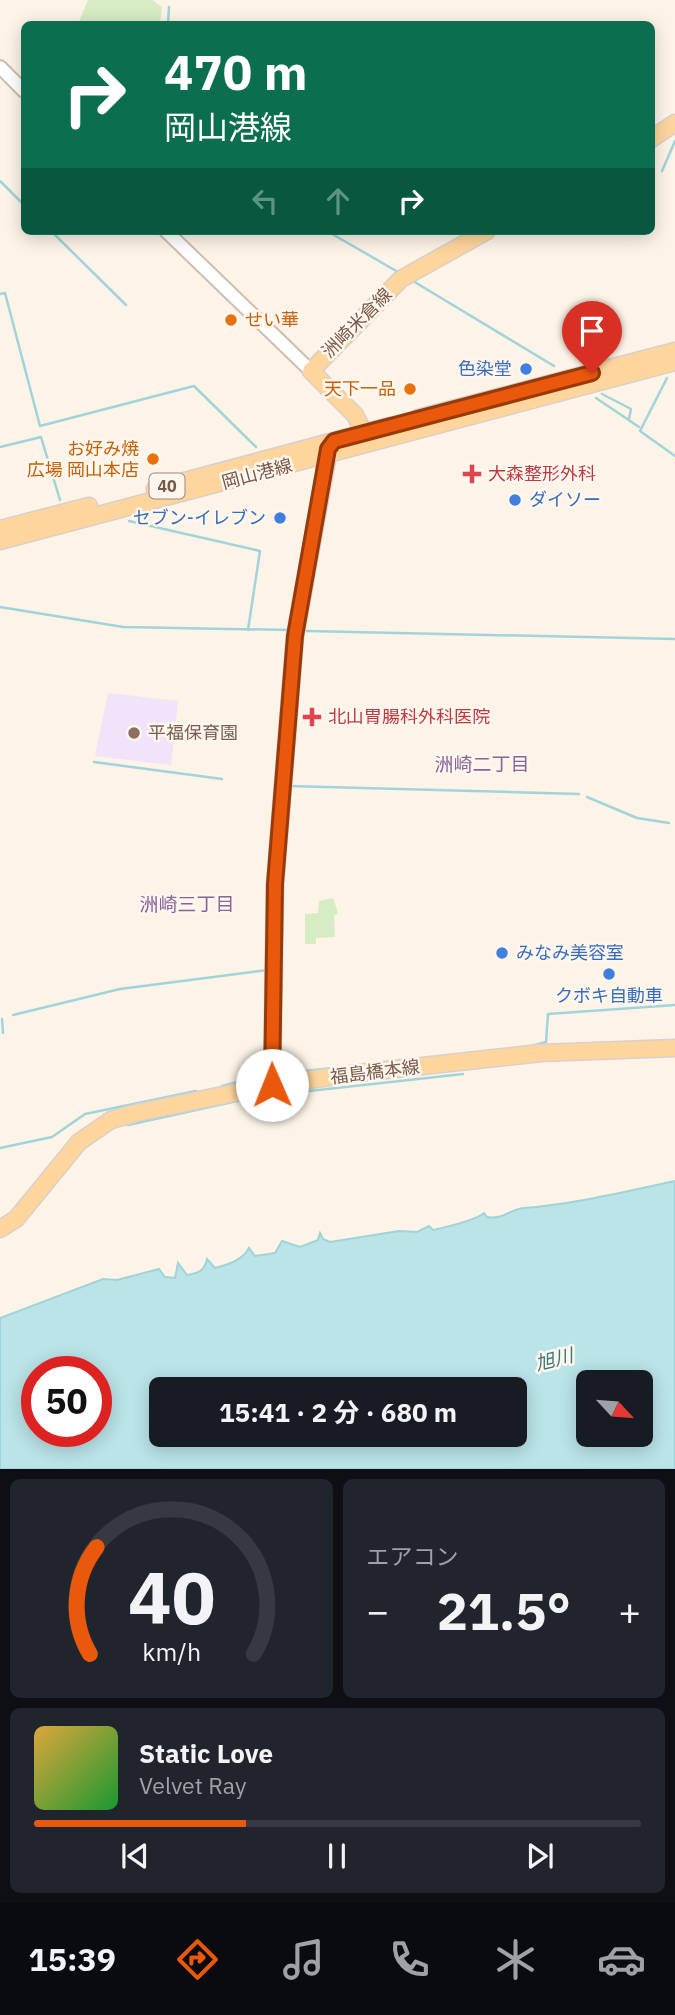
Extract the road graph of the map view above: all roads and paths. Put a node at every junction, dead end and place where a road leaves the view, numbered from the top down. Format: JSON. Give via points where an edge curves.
{"nodes":[{"id":1,"x":0,"y":67,"type":"edge"},
{"id":2,"x":21,"y":88,"type":"edge"},
{"id":3,"x":675,"y":123,"type":"edge"},
{"id":4,"x":655,"y":136,"type":"edge"},
{"id":5,"x":170,"y":235,"type":"edge"},
{"id":6,"x":480,"y":235,"type":"edge"},
{"id":7,"x":675,"y":351,"type":"edge"},
{"id":8,"x":675,"y":362,"type":"edge"},
{"id":9,"x":310,"y":371,"type":"junction"},
{"id":10,"x":562,"y":386,"type":"junction"},
{"id":11,"x":367,"y":438,"type":"junction"},
{"id":12,"x":330,"y":448,"type":"junction"},
{"id":13,"x":0,"y":529,"type":"edge"},
{"id":14,"x":0,"y":541,"type":"edge"},
{"id":15,"x":675,"y":1048,"type":"edge"},
{"id":16,"x":272,"y":1085,"type":"junction"},
{"id":17,"x":0,"y":1229,"type":"edge"}],
"edges":[{"from":1,"to":2,"type":"street"},
{"from":3,"to":4,"type":"main road"},
{"from":5,"to":9,"type":"street"},
{"from":6,"to":9,"type":"main road","name":"洲崎米倉線","via":[[405,277]]},
{"from":7,"to":10,"type":"main road","name":"岡山港線","number":"40"},
{"from":8,"to":10,"type":"main road","name":"岡山港線","number":"40"},
{"from":9,"to":11,"type":"main road","name":"洲崎米倉線","via":[[355,415]]},
{"from":10,"to":11,"type":"main road","name":"岡山港線","number":"40"},
{"from":11,"to":12,"type":"main road","name":"岡山港線","number":"40"},
{"from":12,"to":13,"type":"main road","name":"岡山港線","number":"40"},
{"from":12,"to":14,"type":"main road","name":"岡山港線","number":"40"},
{"from":12,"to":16,"type":"main road","via":[[295,636],[275,884]]},
{"from":15,"to":16,"type":"main road","name":"福島橋本線","via":[[541,1053]]},
{"from":16,"to":17,"type":"main road","name":"福島橋本線","via":[[111,1120],[71,1151],[16,1219]]}]}
